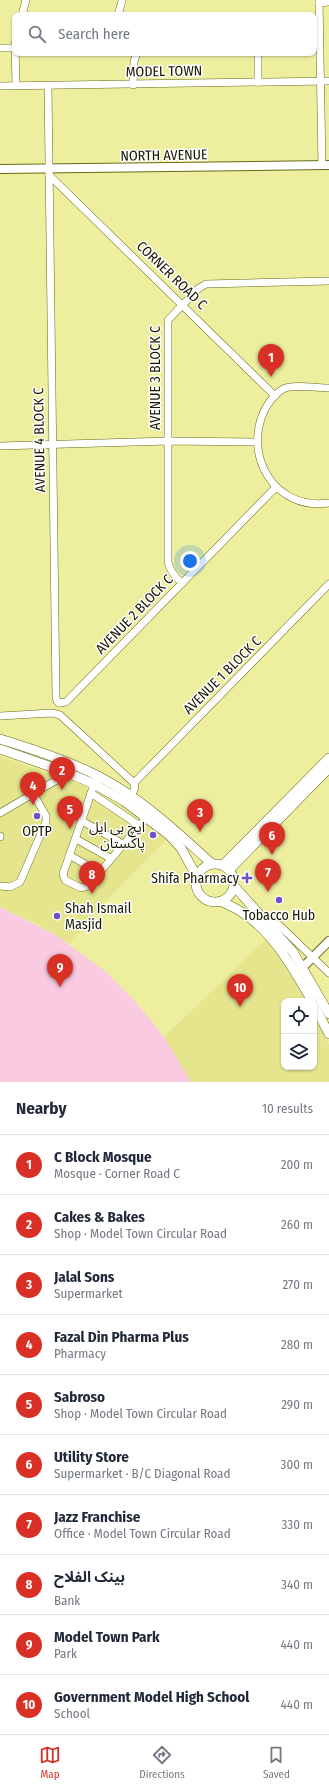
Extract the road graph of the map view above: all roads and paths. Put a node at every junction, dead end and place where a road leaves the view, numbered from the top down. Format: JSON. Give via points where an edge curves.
{"nodes":[{"id":1,"x":26,"y":0,"type":"edge"},
{"id":2,"x":121,"y":0,"type":"edge"},
{"id":3,"x":319,"y":1,"type":"edge"},
{"id":4,"x":329,"y":2,"type":"edge"},
{"id":5,"x":23,"y":12,"type":"edge"},
{"id":6,"x":119,"y":12,"type":"edge"},
{"id":7,"x":0,"y":48,"type":"edge"},
{"id":8,"x":12,"y":48,"type":"edge"},
{"id":9,"x":15,"y":56,"type":"edge"},
{"id":10,"x":136,"y":56,"type":"edge"},
{"id":11,"x":258,"y":56,"type":"edge"},
{"id":12,"x":321,"y":81,"type":"junction"},
{"id":13,"x":329,"y":81,"type":"edge"},
{"id":14,"x":258,"y":82,"type":"junction"},
{"id":15,"x":16,"y":85,"type":"junction"},
{"id":16,"x":133,"y":85,"type":"junction"},
{"id":17,"x":0,"y":86,"type":"edge"},
{"id":18,"x":48,"y":86,"type":"junction"},
{"id":19,"x":326,"y":165,"type":"edge"},
{"id":20,"x":0,"y":169,"type":"edge"},
{"id":21,"x":49,"y":172,"type":"junction"},
{"id":22,"x":329,"y":281,"type":"edge"},
{"id":23,"x":182,"y":304,"type":"junction"},
{"id":24,"x":329,"y":388,"type":"edge"},
{"id":25,"x":275,"y":396,"type":"junction"},
{"id":26,"x":168,"y":441,"type":"junction"},
{"id":27,"x":257,"y":442,"type":"junction"},
{"id":28,"x":52,"y":445,"type":"junction"},
{"id":29,"x":0,"y":446,"type":"edge"},
{"id":30,"x":276,"y":487,"type":"junction"},
{"id":31,"x":329,"y":503,"type":"edge"},
{"id":32,"x":182,"y":583,"type":"junction"},
{"id":33,"x":329,"y":584,"type":"edge"},
{"id":34,"x":59,"y":703,"type":"junction"},
{"id":35,"x":56,"y":713,"type":"junction"},
{"id":36,"x":0,"y":716,"type":"edge"},
{"id":37,"x":0,"y":739,"type":"edge"},
{"id":38,"x":0,"y":749,"type":"edge"},
{"id":39,"x":329,"y":758,"type":"edge"},
{"id":40,"x":65,"y":766,"type":"junction"},
{"id":41,"x":329,"y":768,"type":"edge"},
{"id":42,"x":96,"y":780,"type":"junction"},
{"id":43,"x":134,"y":783,"type":"junction"},
{"id":44,"x":33,"y":793,"type":"junction"},
{"id":45,"x":91,"y":793,"type":"junction"},
{"id":46,"x":131,"y":796,"type":"junction"},
{"id":47,"x":0,"y":813,"type":"edge"},
{"id":48,"x":147,"y":817,"type":"junction"},
{"id":49,"x":82,"y":821,"type":"junction"},
{"id":50,"x":140,"y":826,"type":"junction"},
{"id":51,"x":76,"y":839,"type":"junction"},
{"id":52,"x":123,"y":844,"type":"junction"},
{"id":53,"x":69,"y":855,"type":"junction"},
{"id":54,"x":110,"y":858,"type":"junction"},
{"id":55,"x":212,"y":864,"type":"junction"},
{"id":56,"x":226,"y":867,"type":"junction"},
{"id":57,"x":99,"y":872,"type":"junction"},
{"id":58,"x":197,"y":877,"type":"junction"},
{"id":59,"x":0,"y":886,"type":"edge"},
{"id":60,"x":234,"y":886,"type":"junction"},
{"id":61,"x":221,"y":901,"type":"junction"},
{"id":62,"x":271,"y":926,"type":"junction"},
{"id":63,"x":329,"y":942,"type":"edge"},
{"id":64,"x":313,"y":958,"type":"junction"},
{"id":65,"x":299,"y":970,"type":"junction"},
{"id":66,"x":329,"y":973,"type":"edge"},
{"id":67,"x":311,"y":998,"type":"edge"},
{"id":68,"x":317,"y":1011,"type":"edge"},
{"id":69,"x":329,"y":1014,"type":"edge"},
{"id":70,"x":329,"y":1034,"type":"edge"}],
"edges":[{"from":1,"to":5,"type":"street"},
{"from":2,"to":6,"type":"street"},
{"from":3,"to":4,"type":"street"},
{"from":3,"to":12,"type":"street"},
{"from":7,"to":8,"type":"street"},
{"from":9,"to":15,"type":"street"},
{"from":10,"to":16,"type":"street"},
{"from":11,"to":14,"type":"street"},
{"from":12,"to":13,"type":"street","name":"MODEL TOWN"},
{"from":12,"to":14,"type":"street","name":"MODEL TOWN"},
{"from":12,"to":19,"type":"street"},
{"from":14,"to":16,"type":"street","name":"MODEL TOWN"},
{"from":15,"to":17,"type":"street","name":"MODEL TOWN"},
{"from":15,"to":18,"type":"street","name":"MODEL TOWN"},
{"from":16,"to":18,"type":"street","name":"MODEL TOWN"},
{"from":18,"to":21,"type":"street","name":"AVENUE 4 BLOCK C"},
{"from":19,"to":21,"type":"street","name":"NORTH AVENUE"},
{"from":20,"to":21,"type":"street","name":"NORTH AVENUE"},
{"from":21,"to":23,"type":"street","name":"CORNER ROAD C"},
{"from":21,"to":28,"type":"street","name":"AVENUE 4 BLOCK C"},
{"from":22,"to":23,"type":"street","name":"AVENUE 3 BLOCK C","via":[[206,284]]},
{"from":23,"to":25,"type":"street","name":"CORNER ROAD C"},
{"from":23,"to":26,"type":"street","name":"AVENUE 3 BLOCK C","via":[[170,317],[167,325]]},
{"from":24,"to":25,"type":"street","via":[[287,388]]},
{"from":25,"to":27,"type":"street","via":[[262,416]]},
{"from":26,"to":27,"type":"street"},
{"from":26,"to":28,"type":"street"},
{"from":26,"to":32,"type":"street","name":"AVENUE 3 BLOCK C","via":[[168,562],[175,578]]},
{"from":27,"to":30,"type":"street","via":[[259,459]]},
{"from":28,"to":29,"type":"street"},
{"from":28,"to":34,"type":"street","name":"AVENUE 4 BLOCK C","via":[[56,697]]},
{"from":30,"to":31,"type":"street","via":[[301,501]]},
{"from":30,"to":32,"type":"street","name":"AVENUE 2 BLOCK C"},
{"from":32,"to":34,"type":"street","name":"AVENUE 2 BLOCK C","via":[[66,702]]},
{"from":33,"to":43,"type":"street","name":"AVENUE 1 BLOCK C"},
{"from":34,"to":35,"type":"street"},
{"from":35,"to":36,"type":"street"},
{"from":35,"to":43,"type":"street"},
{"from":37,"to":40,"type":"main road"},
{"from":38,"to":40,"type":"main road"},
{"from":39,"to":56,"type":"main road"},
{"from":40,"to":42,"type":"main road"},
{"from":40,"to":44,"type":"street","via":[[60,778]]},
{"from":41,"to":56,"type":"main road"},
{"from":42,"to":45,"type":"street"},
{"from":42,"to":46,"type":"main road"},
{"from":42,"to":48,"type":"main road"},
{"from":43,"to":46,"type":"street"},
{"from":44,"to":47,"type":"street"},
{"from":44,"to":59,"type":"street","via":[[46,816],[46,822],[20,882],[10,887]]},
{"from":45,"to":49,"type":"street"},
{"from":45,"to":50,"type":"street"},
{"from":46,"to":55,"type":"main road","via":[[168,823]]},
{"from":48,"to":50,"type":"street"},
{"from":48,"to":58,"type":"main road","via":[[169,834],[181,848]]},
{"from":49,"to":51,"type":"street"},
{"from":49,"to":52,"type":"street"},
{"from":50,"to":52,"type":"street"},
{"from":51,"to":53,"type":"street"},
{"from":51,"to":54,"type":"street"},
{"from":52,"to":54,"type":"street"},
{"from":53,"to":57,"type":"street"},
{"from":53,"to":57,"type":"street","via":[[63,876],[76,887],[85,888]]},
{"from":54,"to":57,"type":"street"},
{"from":55,"to":56,"type":"main road"},
{"from":55,"to":58,"type":"main road","via":[[202,868]]},
{"from":56,"to":60,"type":"main road","via":[[234,879]]},
{"from":58,"to":61,"type":"main road","via":[[196,886],[200,895],[209,901]]},
{"from":60,"to":61,"type":"main road","via":[[230,895]]},
{"from":60,"to":62,"type":"main road"},
{"from":61,"to":65,"type":"main road","via":[[243,913],[256,924]]},
{"from":62,"to":64,"type":"street","via":[[279,925]]},
{"from":62,"to":65,"type":"main road","via":[[293,952]]},
{"from":63,"to":64,"type":"street"},
{"from":64,"to":65,"type":"street"},
{"from":64,"to":66,"type":"street"},
{"from":65,"to":67,"type":"main road"},
{"from":65,"to":69,"type":"main road"},
{"from":68,"to":70,"type":"main road"}]}
